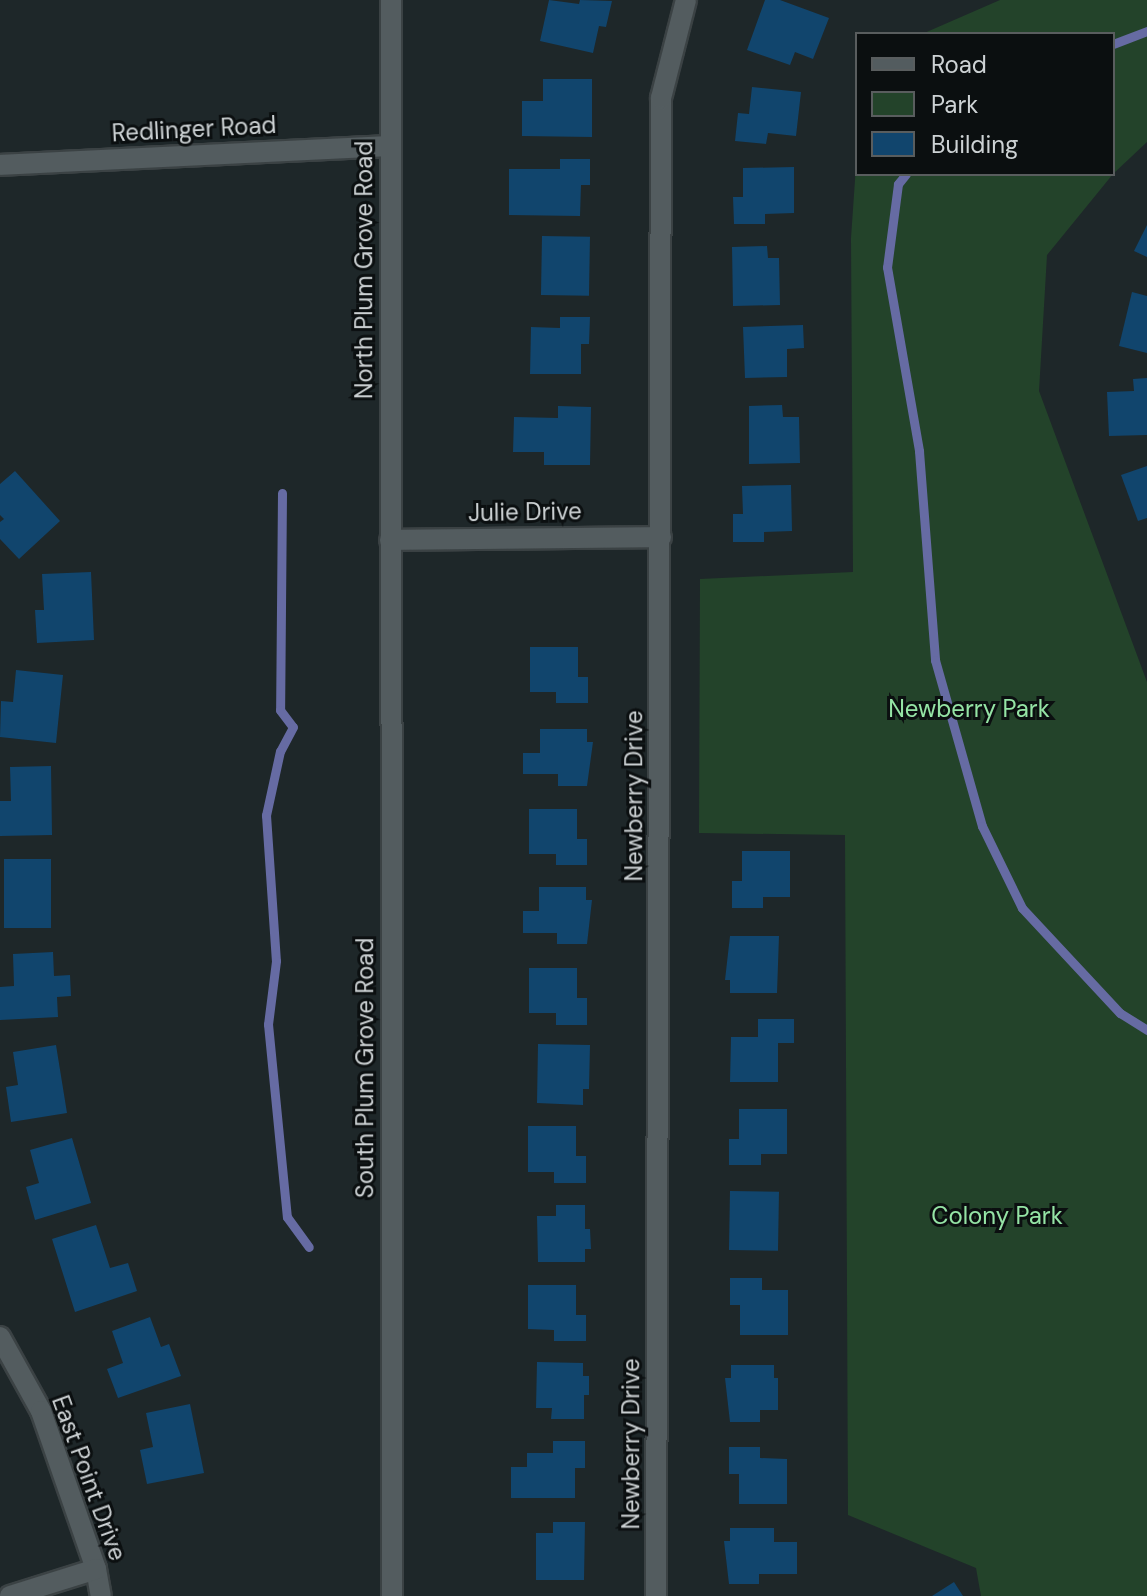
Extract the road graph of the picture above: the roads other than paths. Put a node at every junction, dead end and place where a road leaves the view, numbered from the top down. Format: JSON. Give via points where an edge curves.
{"nodes":[{"id":1,"x":391,"y":0,"type":"edge"},
{"id":2,"x":686,"y":0,"type":"edge"},
{"id":3,"x":390,"y":146,"type":"junction"},
{"id":4,"x":0,"y":165,"type":"edge"},
{"id":5,"x":661,"y":537,"type":"junction"},
{"id":6,"x":390,"y":540,"type":"junction"},
{"id":7,"x":0,"y":1337,"type":"edge"},
{"id":8,"x":96,"y":1569,"type":"junction"},
{"id":9,"x":10,"y":1596,"type":"edge"},
{"id":10,"x":101,"y":1596,"type":"edge"},
{"id":11,"x":392,"y":1596,"type":"edge"},
{"id":12,"x":656,"y":1596,"type":"edge"}],
"edges":[{"from":1,"to":3,"type":"street","name":"North Plum Grove Road"},
{"from":2,"to":5,"type":"street","name":"Newberry Drive","via":[[661,98]]},
{"from":3,"to":4,"type":"street","name":"Redlinger Road"},
{"from":3,"to":6,"type":"street","name":"North Plum Grove Road"},
{"from":5,"to":6,"type":"street","name":"Julie Drive"},
{"from":5,"to":12,"type":"street","name":"Newberry Drive"},
{"from":6,"to":11,"type":"street","name":"South Plum Grove Road"},
{"from":7,"to":8,"type":"street","name":"East Point Drive","via":[[41,1411]]},
{"from":8,"to":9,"type":"street"},
{"from":8,"to":10,"type":"street","name":"East Point Drive"}]}
